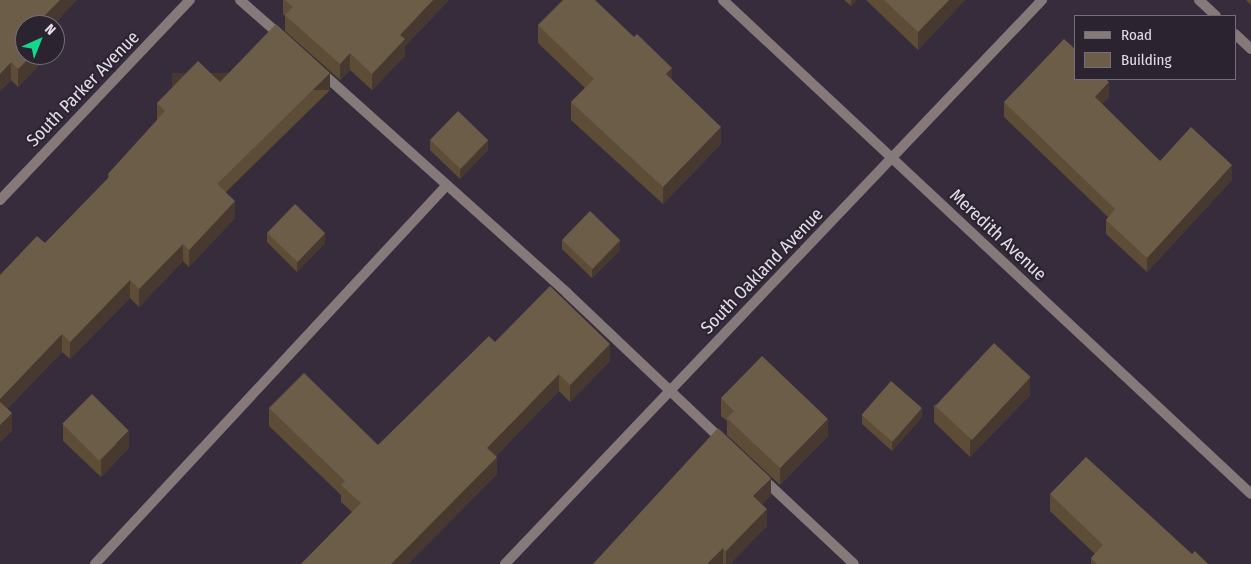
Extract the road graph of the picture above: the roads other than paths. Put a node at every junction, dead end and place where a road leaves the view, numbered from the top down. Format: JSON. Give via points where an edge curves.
{"nodes":[{"id":1,"x":190,"y":0,"type":"edge"},
{"id":2,"x":240,"y":0,"type":"edge"},
{"id":3,"x":723,"y":0,"type":"edge"},
{"id":4,"x":1042,"y":0,"type":"edge"},
{"id":5,"x":1199,"y":0,"type":"edge"},
{"id":6,"x":1215,"y":15,"type":"edge"},
{"id":7,"x":1236,"y":35,"type":"edge"},
{"id":8,"x":292,"y":46,"type":"edge"},
{"id":9,"x":1251,"y":49,"type":"edge"},
{"id":10,"x":314,"y":66,"type":"edge"},
{"id":11,"x":891,"y":157,"type":"junction"},
{"id":12,"x":447,"y":185,"type":"junction"},
{"id":13,"x":0,"y":200,"type":"edge"},
{"id":14,"x":670,"y":391,"type":"junction"},
{"id":15,"x":734,"y":452,"type":"edge"},
{"id":16,"x":755,"y":472,"type":"edge"},
{"id":17,"x":1251,"y":494,"type":"edge"},
{"id":18,"x":95,"y":564,"type":"edge"},
{"id":19,"x":505,"y":564,"type":"edge"},
{"id":20,"x":854,"y":564,"type":"edge"}],
"edges":[{"from":1,"to":13,"type":"street","name":"South Parker Avenue"},
{"from":2,"to":8,"type":"street"},
{"from":3,"to":11,"type":"street","name":"Meredith Avenue"},
{"from":4,"to":11,"type":"street","name":"South Oakland Avenue"},
{"from":5,"to":6,"type":"street"},
{"from":7,"to":9,"type":"street"},
{"from":10,"to":12,"type":"street"},
{"from":11,"to":14,"type":"street","name":"South Oakland Avenue"},
{"from":11,"to":17,"type":"street","name":"Meredith Avenue"},
{"from":12,"to":14,"type":"street"},
{"from":12,"to":18,"type":"street"},
{"from":14,"to":15,"type":"street"},
{"from":14,"to":19,"type":"street","name":"South Oakland Avenue"},
{"from":16,"to":20,"type":"street"}]}
